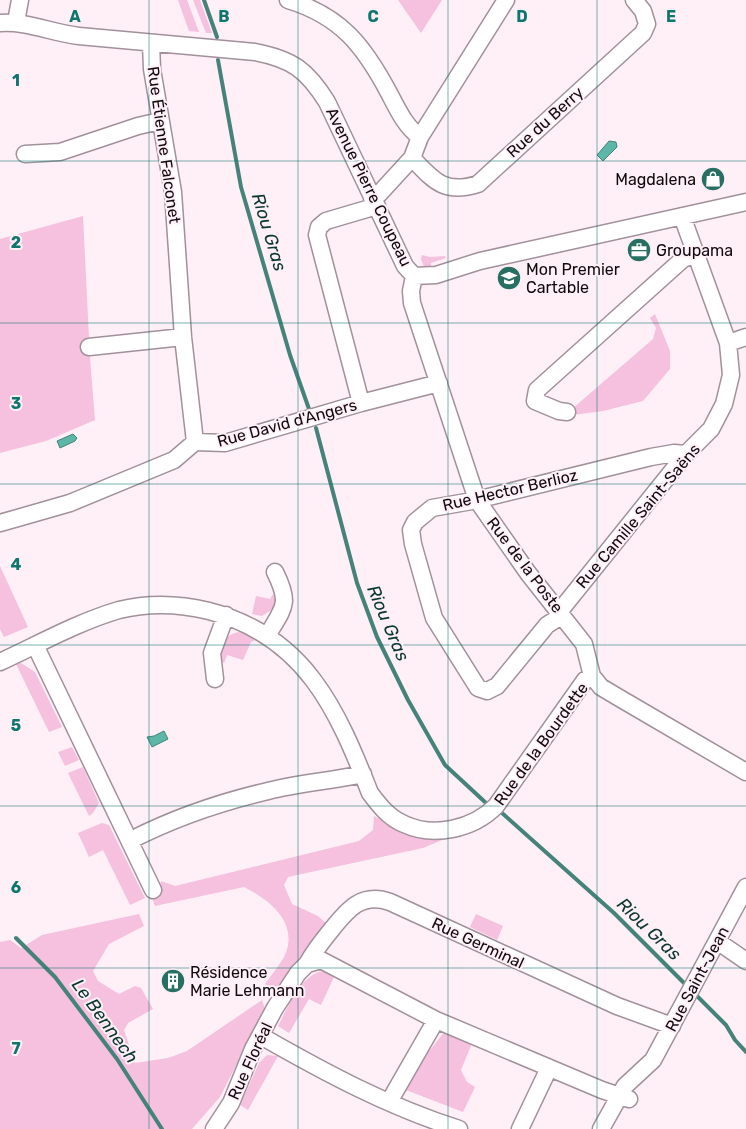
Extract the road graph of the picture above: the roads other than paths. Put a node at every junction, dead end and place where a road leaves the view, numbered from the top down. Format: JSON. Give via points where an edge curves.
{"nodes":[{"id":1,"x":20,"y":0,"type":"edge"},
{"id":2,"x":288,"y":0,"type":"edge"},
{"id":3,"x":506,"y":0,"type":"edge"},
{"id":4,"x":634,"y":0,"type":"edge"},
{"id":5,"x":8,"y":22,"type":"edge"},
{"id":6,"x":151,"y":43,"type":"junction"},
{"id":7,"x":160,"y":121,"type":"junction"},
{"id":8,"x":420,"y":137,"type":"junction"},
{"id":9,"x":25,"y":154,"type":"dead end"},
{"id":10,"x":412,"y":158,"type":"junction"},
{"id":11,"x":371,"y":196,"type":"junction"},
{"id":12,"x":746,"y":202,"type":"edge"},
{"id":13,"x":682,"y":216,"type":"junction"},
{"id":14,"x":696,"y":254,"type":"junction"},
{"id":15,"x":414,"y":276,"type":"junction"},
{"id":16,"x":183,"y":337,"type":"junction"},
{"id":17,"x":746,"y":338,"type":"edge"},
{"id":18,"x":728,"y":343,"type":"junction"},
{"id":19,"x":89,"y":347,"type":"dead end"},
{"id":20,"x":438,"y":383,"type":"junction"},
{"id":21,"x":361,"y":403,"type":"junction"},
{"id":22,"x":567,"y":412,"type":"dead end"},
{"id":23,"x":195,"y":442,"type":"junction"},
{"id":24,"x":686,"y":454,"type":"junction"},
{"id":25,"x":651,"y":457,"type":"junction"},
{"id":26,"x":666,"y":480,"type":"junction"},
{"id":27,"x":477,"y":500,"type":"junction"},
{"id":28,"x":0,"y":523,"type":"edge"},
{"id":29,"x":275,"y":572,"type":"dead end"},
{"id":30,"x":560,"y":612,"type":"junction"},
{"id":31,"x":226,"y":616,"type":"junction"},
{"id":32,"x":267,"y":636,"type":"junction"},
{"id":33,"x":35,"y":645,"type":"junction"},
{"id":34,"x":0,"y":662,"type":"edge"},
{"id":35,"x":592,"y":676,"type":"junction"},
{"id":36,"x":215,"y":679,"type":"dead end"},
{"id":37,"x":487,"y":691,"type":"joint"},
{"id":38,"x":746,"y":772,"type":"edge"},
{"id":39,"x":362,"y":774,"type":"junction"},
{"id":40,"x":131,"y":840,"type":"junction"},
{"id":41,"x":746,"y":887,"type":"edge"},
{"id":42,"x":153,"y":890,"type":"dead end"},
{"id":43,"x":717,"y":941,"type":"junction"},
{"id":44,"x":746,"y":961,"type":"edge"},
{"id":45,"x":307,"y":964,"type":"junction"},
{"id":46,"x":436,"y":1020,"type":"junction"},
{"id":47,"x":672,"y":1026,"type":"junction"},
{"id":48,"x":261,"y":1036,"type":"junction"},
{"id":49,"x":549,"y":1068,"type":"junction"},
{"id":50,"x":624,"y":1097,"type":"junction"},
{"id":51,"x":389,"y":1102,"type":"junction"},
{"id":52,"x":214,"y":1129,"type":"edge"},
{"id":53,"x":459,"y":1129,"type":"edge"},
{"id":54,"x":520,"y":1129,"type":"edge"},
{"id":55,"x":601,"y":1129,"type":"edge"},
{"id":56,"x":613,"y":1129,"type":"edge"}],
"edges":[{"from":1,"to":5,"type":"street"},
{"from":2,"to":8,"type":"street","via":[[309,6],[350,34],[364,49],[410,130]]},
{"from":3,"to":8,"type":"street"},
{"from":4,"to":10,"type":"street","name":"Rue du Berry","via":[[643,11],[647,24],[643,33],[478,184],[458,188],[445,186],[428,176]]},
{"from":5,"to":6,"type":"street","name":"Avenue Pierre Coupeau","via":[[58,34]]},
{"from":6,"to":7,"type":"street","name":"Rue Étienne Falconet"},
{"from":6,"to":11,"type":"street","name":"Avenue Pierre Coupeau","via":[[271,55],[306,73],[327,102]]},
{"from":7,"to":9,"type":"street","via":[[60,152]]},
{"from":7,"to":16,"type":"street","name":"Rue Étienne Falconet","via":[[173,192]]},
{"from":8,"to":10,"type":"street"},
{"from":10,"to":11,"type":"street"},
{"from":11,"to":15,"type":"street","name":"Avenue Pierre Coupeau","via":[[405,266]]},
{"from":11,"to":21,"type":"street","via":[[326,221],[317,235]]},
{"from":12,"to":13,"type":"street","name":"Avenue Pierre Coupeau"},
{"from":13,"to":14,"type":"street","name":"Rue Camille Saint-Saëns"},
{"from":13,"to":15,"type":"street","name":"Avenue Pierre Coupeau","via":[[480,261],[436,275]]},
{"from":14,"to":18,"type":"street","name":"Rue Camille Saint-Saëns"},
{"from":14,"to":22,"type":"street","via":[[683,259],[538,390],[535,401],[559,412]]},
{"from":15,"to":20,"type":"street","name":"Rue de la Poste","via":[[410,296]]},
{"from":16,"to":19,"type":"street"},
{"from":16,"to":23,"type":"street","name":"Rue Étienne Falconet"},
{"from":17,"to":18,"type":"street"},
{"from":18,"to":24,"type":"street","name":"Rue Camille Saint-Saëns","via":[[731,375],[724,404],[711,429]]},
{"from":20,"to":21,"type":"street","name":"Rue David d'Angers"},
{"from":20,"to":27,"type":"street","name":"Rue de la Poste"},
{"from":21,"to":23,"type":"street","name":"Rue David d'Angers","via":[[225,442]]},
{"from":23,"to":28,"type":"street","name":"Rue David d'Angers","via":[[174,460],[70,503]]},
{"from":24,"to":25,"type":"street","name":"Rue Hector Berlioz"},
{"from":24,"to":26,"type":"street","name":"Rue Camille Saint-Saëns"},
{"from":25,"to":26,"type":"street","via":[[664,469]]},
{"from":25,"to":27,"type":"street","name":"Rue Hector Berlioz"},
{"from":26,"to":30,"type":"street","name":"Rue Camille Saint-Saëns"},
{"from":27,"to":30,"type":"street","name":"Rue de la Poste"},
{"from":27,"to":37,"type":"street","name":"Rue Hector Berlioz","via":[[432,508],[421,515],[411,530],[434,618],[478,688]]},
{"from":29,"to":32,"type":"street","via":[[285,592],[284,606]]},
{"from":30,"to":35,"type":"street","name":"Rue de la Poste","via":[[584,644]]},
{"from":30,"to":37,"type":"street","name":"Rue Camille Saint-Saëns","via":[[498,686]]},
{"from":31,"to":32,"type":"street","name":"Rue de la Bourdette"},
{"from":31,"to":33,"type":"street","name":"Rue de la Bourdette","via":[[196,608],[144,606],[99,617]]},
{"from":31,"to":36,"type":"street","via":[[212,653]]},
{"from":32,"to":39,"type":"street","name":"Rue de la Bourdette","via":[[289,652],[319,686],[332,706]]},
{"from":33,"to":34,"type":"street","name":"Rue de la Bourdette"},
{"from":33,"to":40,"type":"street"},
{"from":35,"to":38,"type":"street","via":[[601,687]]},
{"from":35,"to":39,"type":"street","name":"Rue de la Bourdette","via":[[579,689],[496,806],[479,819],[451,830],[416,829],[402,824],[380,806]]},
{"from":39,"to":40,"type":"street","via":[[268,791],[220,804],[157,826]]},
{"from":40,"to":42,"type":"street"},
{"from":41,"to":43,"type":"street","name":"Rue Saint-Jean"},
{"from":43,"to":44,"type":"street"},
{"from":43,"to":47,"type":"street","name":"Rue Saint-Jean"},
{"from":45,"to":46,"type":"street","via":[[321,960]]},
{"from":45,"to":47,"type":"street","name":"Rue Germinal","via":[[349,908],[357,902],[375,898],[617,1006]]},
{"from":45,"to":48,"type":"street","name":"Rue Floréal","via":[[275,1008]]},
{"from":46,"to":49,"type":"street"},
{"from":46,"to":51,"type":"street"},
{"from":47,"to":50,"type":"street","name":"Rue Saint-Jean","via":[[653,1060]]},
{"from":48,"to":51,"type":"street","via":[[324,1072]]},
{"from":48,"to":52,"type":"street","name":"Rue Floréal","via":[[231,1103]]},
{"from":49,"to":50,"type":"street"},
{"from":49,"to":54,"type":"street"},
{"from":50,"to":55,"type":"street","name":"Rue Saint-Jean"},
{"from":50,"to":56,"type":"street","name":"Rue Saint-Jean"},
{"from":51,"to":53,"type":"street"}]}
